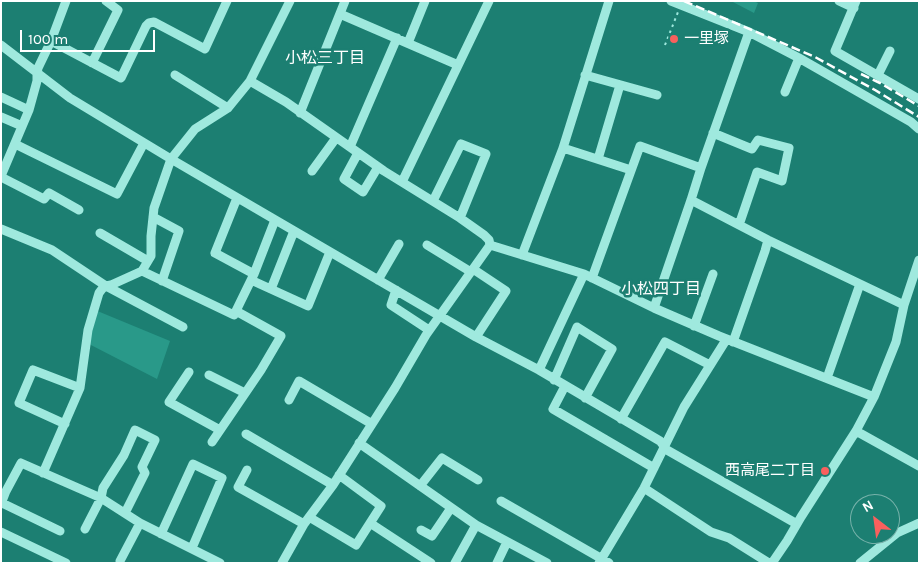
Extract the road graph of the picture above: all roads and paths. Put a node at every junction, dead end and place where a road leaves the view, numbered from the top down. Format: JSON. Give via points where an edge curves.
{"nodes":[{"id":1,"x":66,"y":1,"type":"edge"},
{"id":2,"x":106,"y":1,"type":"edge"},
{"id":3,"x":227,"y":1,"type":"edge"},
{"id":4,"x":290,"y":1,"type":"edge"},
{"id":5,"x":345,"y":1,"type":"edge"},
{"id":6,"x":488,"y":1,"type":"edge"},
{"id":7,"x":609,"y":1,"type":"edge"},
{"id":8,"x":671,"y":1,"type":"edge"},
{"id":9,"x":839,"y":1,"type":"edge"},
{"id":10,"x":422,"y":2,"type":"edge"},
{"id":11,"x":681,"y":5,"type":"junction"},
{"id":12,"x":855,"y":5,"type":"edge"},
{"id":13,"x":340,"y":14,"type":"junction"},
{"id":14,"x":749,"y":32,"type":"junction"},
{"id":15,"x":397,"y":38,"type":"junction"},
{"id":16,"x":51,"y":41,"type":"junction"},
{"id":17,"x":408,"y":43,"type":"junction"},
{"id":18,"x":1,"y":45,"type":"edge"},
{"id":19,"x":665,"y":45,"type":"dead end"},
{"id":20,"x":890,"y":51,"type":"dead end"},
{"id":21,"x":799,"y":58,"type":"junction"},
{"id":22,"x":92,"y":63,"type":"junction"},
{"id":23,"x":458,"y":65,"type":"junction"},
{"id":24,"x":37,"y":74,"type":"junction"},
{"id":25,"x":175,"y":75,"type":"dead end"},
{"id":26,"x":585,"y":75,"type":"junction"},
{"id":27,"x":878,"y":76,"type":"junction"},
{"id":28,"x":250,"y":81,"type":"junction"},
{"id":29,"x":620,"y":85,"type":"junction"},
{"id":30,"x":785,"y":92,"type":"dead end"},
{"id":31,"x":657,"y":95,"type":"dead end"},
{"id":32,"x":1,"y":97,"type":"edge"},
{"id":33,"x":919,"y":99,"type":"edge"},
{"id":34,"x":228,"y":108,"type":"junction"},
{"id":35,"x":29,"y":110,"type":"junction"},
{"id":36,"x":300,"y":113,"type":"junction"},
{"id":37,"x":1,"y":117,"type":"edge"},
{"id":38,"x":22,"y":126,"type":"junction"},
{"id":39,"x":919,"y":129,"type":"edge"},
{"id":40,"x":713,"y":133,"type":"junction"},
{"id":41,"x":336,"y":138,"type":"junction"},
{"id":42,"x":144,"y":143,"type":"junction"},
{"id":43,"x":15,"y":144,"type":"junction"},
{"id":44,"x":350,"y":147,"type":"junction"},
{"id":45,"x":563,"y":148,"type":"junction"},
{"id":46,"x":358,"y":153,"type":"junction"},
{"id":47,"x":171,"y":159,"type":"junction"},
{"id":48,"x":598,"y":159,"type":"junction"},
{"id":49,"x":378,"y":167,"type":"junction"},
{"id":50,"x":701,"y":168,"type":"junction"},
{"id":51,"x":631,"y":170,"type":"junction"},
{"id":52,"x":312,"y":171,"type":"dead end"},
{"id":53,"x":1,"y":177,"type":"edge"},
{"id":54,"x":402,"y":182,"type":"junction"},
{"id":55,"x":237,"y":198,"type":"junction"},
{"id":56,"x":691,"y":200,"type":"junction"},
{"id":57,"x":433,"y":201,"type":"junction"},
{"id":58,"x":79,"y":210,"type":"dead end"},
{"id":59,"x":153,"y":217,"type":"junction"},
{"id":60,"x":460,"y":218,"type":"junction"},
{"id":61,"x":275,"y":220,"type":"junction"},
{"id":62,"x":739,"y":225,"type":"junction"},
{"id":63,"x":1,"y":229,"type":"edge"},
{"id":64,"x":294,"y":231,"type":"junction"},
{"id":65,"x":100,"y":233,"type":"dead end"},
{"id":66,"x":768,"y":240,"type":"junction"},
{"id":67,"x":399,"y":244,"type":"dead end"},
{"id":68,"x":427,"y":245,"type":"dead end"},
{"id":69,"x":490,"y":245,"type":"junction"},
{"id":70,"x":330,"y":252,"type":"junction"},
{"id":71,"x":522,"y":255,"type":"junction"},
{"id":72,"x":919,"y":260,"type":"edge"},
{"id":73,"x":148,"y":261,"type":"junction"},
{"id":74,"x":142,"y":271,"type":"junction"},
{"id":75,"x":472,"y":271,"type":"junction"},
{"id":76,"x":713,"y":274,"type":"dead end"},
{"id":77,"x":588,"y":276,"type":"junction"},
{"id":78,"x":252,"y":277,"type":"junction"},
{"id":79,"x":162,"y":280,"type":"junction"},
{"id":80,"x":378,"y":280,"type":"junction"},
{"id":81,"x":860,"y":284,"type":"junction"},
{"id":82,"x":106,"y":286,"type":"junction"},
{"id":83,"x":271,"y":289,"type":"junction"},
{"id":84,"x":396,"y":290,"type":"junction"},
{"id":85,"x":904,"y":305,"type":"junction"},
{"id":86,"x":654,"y":308,"type":"junction"},
{"id":87,"x":236,"y":311,"type":"junction"},
{"id":88,"x":440,"y":316,"type":"junction"},
{"id":89,"x":694,"y":326,"type":"junction"},
{"id":90,"x":183,"y":327,"type":"dead end"},
{"id":91,"x":429,"y":330,"type":"junction"},
{"id":92,"x":476,"y":337,"type":"junction"},
{"id":93,"x":729,"y":341,"type":"junction"},
{"id":94,"x":710,"y":365,"type":"junction"},
{"id":95,"x":539,"y":370,"type":"junction"},
{"id":96,"x":189,"y":372,"type":"dead end"},
{"id":97,"x":210,"y":376,"type":"dead end"},
{"id":98,"x":827,"y":378,"type":"junction"},
{"id":99,"x":554,"y":380,"type":"junction"},
{"id":100,"x":565,"y":386,"type":"junction"},
{"id":101,"x":80,"y":388,"type":"junction"},
{"id":102,"x":245,"y":393,"type":"junction"},
{"id":103,"x":874,"y":397,"type":"junction"},
{"id":104,"x":585,"y":398,"type":"junction"},
{"id":105,"x":289,"y":400,"type":"dead end"},
{"id":106,"x":621,"y":419,"type":"junction"},
{"id":107,"x":65,"y":424,"type":"junction"},
{"id":108,"x":372,"y":424,"type":"junction"},
{"id":109,"x":220,"y":430,"type":"junction"},
{"id":110,"x":856,"y":431,"type":"junction"},
{"id":111,"x":246,"y":434,"type":"dead end"},
{"id":112,"x":212,"y":442,"type":"dead end"},
{"id":113,"x":359,"y":443,"type":"junction"},
{"id":114,"x":664,"y":446,"type":"junction"},
{"id":115,"x":919,"y":466,"type":"edge"},
{"id":116,"x":654,"y":468,"type":"junction"},
{"id":117,"x":247,"y":470,"type":"dead end"},
{"id":118,"x":43,"y":473,"type":"junction"},
{"id":119,"x":340,"y":474,"type":"junction"},
{"id":120,"x":478,"y":480,"type":"dead end"},
{"id":121,"x":333,"y":485,"type":"junction"},
{"id":122,"x":420,"y":486,"type":"junction"},
{"id":123,"x":644,"y":488,"type":"junction"},
{"id":124,"x":4,"y":490,"type":"edge"},
{"id":125,"x":101,"y":498,"type":"junction"},
{"id":126,"x":501,"y":501,"type":"dead end"},
{"id":127,"x":1,"y":504,"type":"edge"},
{"id":128,"x":451,"y":508,"type":"junction"},
{"id":129,"x":125,"y":513,"type":"junction"},
{"id":130,"x":306,"y":521,"type":"junction"},
{"id":131,"x":140,"y":523,"type":"junction"},
{"id":132,"x":370,"y":523,"type":"junction"},
{"id":133,"x":919,"y":523,"type":"edge"},
{"id":134,"x":797,"y":524,"type":"junction"},
{"id":135,"x":476,"y":525,"type":"junction"},
{"id":136,"x":85,"y":529,"type":"dead end"},
{"id":137,"x":421,"y":530,"type":"dead end"},
{"id":138,"x":60,"y":531,"type":"dead end"},
{"id":139,"x":1,"y":532,"type":"edge"},
{"id":140,"x":161,"y":534,"type":"junction"},
{"id":141,"x":507,"y":542,"type":"junction"},
{"id":142,"x":192,"y":548,"type":"junction"},
{"id":143,"x":604,"y":561,"type":"edge"},
{"id":144,"x":121,"y":562,"type":"edge"},
{"id":145,"x":544,"y":562,"type":"edge"},
{"id":146,"x":66,"y":563,"type":"edge"},
{"id":147,"x":220,"y":563,"type":"edge"},
{"id":148,"x":282,"y":563,"type":"edge"},
{"id":149,"x":431,"y":563,"type":"edge"},
{"id":150,"x":454,"y":563,"type":"edge"},
{"id":151,"x":497,"y":563,"type":"edge"},
{"id":152,"x":771,"y":563,"type":"edge"},
{"id":153,"x":860,"y":563,"type":"edge"}],
"edges":[{"from":1,"to":16,"type":"street"},
{"from":2,"to":22,"type":"street","via":[[118,10]]},
{"from":3,"to":22,"type":"street","via":[[205,49],[154,22],[146,26],[121,78]]},
{"from":4,"to":28,"type":"street"},
{"from":5,"to":13,"type":"street"},
{"from":6,"to":23,"type":"street"},
{"from":7,"to":26,"type":"street"},
{"from":8,"to":11,"type":"street"},
{"from":9,"to":12,"type":"street"},
{"from":10,"to":17,"type":"street"},
{"from":11,"to":14,"type":"street"},
{"from":11,"to":19,"type":"path"},
{"from":12,"to":27,"type":"street","via":[[836,51]]},
{"from":13,"to":15,"type":"street"},
{"from":13,"to":36,"type":"street"},
{"from":14,"to":21,"type":"street"},
{"from":14,"to":40,"type":"street"},
{"from":15,"to":17,"type":"street"},
{"from":15,"to":44,"type":"street"},
{"from":16,"to":22,"type":"street"},
{"from":16,"to":24,"type":"street"},
{"from":17,"to":23,"type":"street"},
{"from":18,"to":24,"type":"street"},
{"from":20,"to":27,"type":"street"},
{"from":21,"to":30,"type":"street"},
{"from":21,"to":39,"type":"street"},
{"from":23,"to":54,"type":"street"},
{"from":24,"to":35,"type":"street"},
{"from":24,"to":42,"type":"street"},
{"from":25,"to":34,"type":"street"},
{"from":26,"to":29,"type":"street"},
{"from":26,"to":45,"type":"street"},
{"from":27,"to":33,"type":"street"},
{"from":28,"to":34,"type":"street"},
{"from":28,"to":36,"type":"street"},
{"from":29,"to":31,"type":"street"},
{"from":29,"to":48,"type":"street"},
{"from":32,"to":35,"type":"street"},
{"from":34,"to":47,"type":"street","via":[[195,129]]},
{"from":35,"to":38,"type":"street"},
{"from":36,"to":41,"type":"street"},
{"from":37,"to":38,"type":"street"},
{"from":38,"to":43,"type":"street"},
{"from":40,"to":50,"type":"street"},
{"from":40,"to":62,"type":"street","via":[[752,148],[758,140],[789,148],[782,181],[757,172]]},
{"from":41,"to":44,"type":"street"},
{"from":41,"to":52,"type":"street"},
{"from":42,"to":43,"type":"street","via":[[117,194]]},
{"from":42,"to":47,"type":"street"},
{"from":43,"to":53,"type":"street"},
{"from":44,"to":46,"type":"street"},
{"from":45,"to":48,"type":"street"},
{"from":45,"to":71,"type":"street"},
{"from":46,"to":49,"type":"street"},
{"from":46,"to":49,"type":"street","via":[[344,179],[363,192]]},
{"from":47,"to":55,"type":"street"},
{"from":47,"to":59,"type":"street"},
{"from":48,"to":51,"type":"street"},
{"from":49,"to":54,"type":"street"},
{"from":50,"to":51,"type":"street","via":[[640,146]]},
{"from":50,"to":56,"type":"street"},
{"from":51,"to":77,"type":"street"},
{"from":53,"to":58,"type":"street","via":[[44,199],[49,193]]},
{"from":54,"to":57,"type":"street"},
{"from":55,"to":61,"type":"street"},
{"from":55,"to":78,"type":"street","via":[[215,253]]},
{"from":56,"to":62,"type":"street"},
{"from":56,"to":86,"type":"street"},
{"from":57,"to":60,"type":"street"},
{"from":57,"to":60,"type":"street","via":[[461,144],[486,154]]},
{"from":59,"to":73,"type":"street"},
{"from":59,"to":79,"type":"street","via":[[179,230]]},
{"from":60,"to":69,"type":"street","via":[[484,235]]},
{"from":61,"to":64,"type":"street"},
{"from":61,"to":78,"type":"street"},
{"from":62,"to":66,"type":"street"},
{"from":63,"to":82,"type":"street","via":[[52,250]]},
{"from":64,"to":70,"type":"street"},
{"from":64,"to":83,"type":"street"},
{"from":65,"to":73,"type":"street"},
{"from":66,"to":81,"type":"street"},
{"from":66,"to":93,"type":"street"},
{"from":67,"to":80,"type":"street"},
{"from":68,"to":75,"type":"street"},
{"from":69,"to":71,"type":"street"},
{"from":69,"to":75,"type":"street"},
{"from":70,"to":80,"type":"street"},
{"from":70,"to":83,"type":"street","via":[[308,306]]},
{"from":71,"to":77,"type":"street"},
{"from":72,"to":85,"type":"street"},
{"from":73,"to":74,"type":"street"},
{"from":74,"to":79,"type":"street"},
{"from":74,"to":82,"type":"street"},
{"from":75,"to":88,"type":"street"},
{"from":75,"to":92,"type":"street","via":[[506,291]]},
{"from":76,"to":89,"type":"street"},
{"from":77,"to":86,"type":"street"},
{"from":77,"to":95,"type":"street"},
{"from":78,"to":83,"type":"street"},
{"from":78,"to":87,"type":"street"},
{"from":79,"to":87,"type":"street","via":[[234,315]]},
{"from":80,"to":84,"type":"street"},
{"from":81,"to":85,"type":"street"},
{"from":81,"to":98,"type":"street"},
{"from":82,"to":90,"type":"street"},
{"from":82,"to":101,"type":"street","via":[[99,293],[88,330]]},
{"from":84,"to":88,"type":"street"},
{"from":84,"to":91,"type":"street","via":[[391,305]]},
{"from":85,"to":103,"type":"street","via":[[896,342]]},
{"from":86,"to":89,"type":"street"},
{"from":87,"to":102,"type":"street","via":[[281,336]]},
{"from":88,"to":91,"type":"street"},
{"from":88,"to":92,"type":"street"},
{"from":89,"to":93,"type":"street"},
{"from":91,"to":108,"type":"street"},
{"from":92,"to":95,"type":"street"},
{"from":93,"to":94,"type":"street"},
{"from":93,"to":98,"type":"street"},
{"from":94,"to":106,"type":"street","via":[[665,342]]},
{"from":94,"to":114,"type":"street"},
{"from":95,"to":99,"type":"street"},
{"from":96,"to":109,"type":"street","via":[[169,402]]},
{"from":97,"to":102,"type":"street"},
{"from":98,"to":103,"type":"street"},
{"from":99,"to":100,"type":"street"},
{"from":99,"to":104,"type":"street","via":[[577,327],[612,349]]},
{"from":100,"to":104,"type":"street"},
{"from":100,"to":116,"type":"street","via":[[553,409]]},
{"from":101,"to":107,"type":"street"},
{"from":101,"to":107,"type":"street","via":[[33,370],[19,403]]},
{"from":102,"to":109,"type":"street"},
{"from":103,"to":110,"type":"street"},
{"from":104,"to":106,"type":"street"},
{"from":105,"to":108,"type":"street","via":[[299,381]]},
{"from":106,"to":114,"type":"street"},
{"from":107,"to":118,"type":"street"},
{"from":108,"to":113,"type":"street"},
{"from":109,"to":112,"type":"street"},
{"from":110,"to":115,"type":"street"},
{"from":110,"to":134,"type":"street"},
{"from":111,"to":121,"type":"street"},
{"from":113,"to":119,"type":"street"},
{"from":113,"to":122,"type":"street"},
{"from":114,"to":116,"type":"street"},
{"from":114,"to":134,"type":"street"},
{"from":116,"to":123,"type":"street"},
{"from":117,"to":130,"type":"street","via":[[238,487]]},
{"from":118,"to":124,"type":"street","via":[[21,463]]},
{"from":118,"to":125,"type":"street"},
{"from":119,"to":121,"type":"street"},
{"from":119,"to":132,"type":"street","via":[[381,506]]},
{"from":120,"to":122,"type":"street","via":[[442,458]]},
{"from":121,"to":130,"type":"street"},
{"from":122,"to":128,"type":"street"},
{"from":123,"to":143,"type":"street"},
{"from":123,"to":152,"type":"street","via":[[711,532],[729,538]]},
{"from":124,"to":127,"type":"street"},
{"from":125,"to":129,"type":"street"},
{"from":125,"to":129,"type":"street","via":[[103,488],[135,430],[155,440],[142,467],[145,473]]},
{"from":125,"to":136,"type":"street"},
{"from":126,"to":143,"type":"street"},
{"from":127,"to":138,"type":"street"},
{"from":128,"to":135,"type":"street"},
{"from":128,"to":137,"type":"street","via":[[432,536]]},
{"from":129,"to":131,"type":"street"},
{"from":130,"to":132,"type":"street","via":[[356,545]]},
{"from":130,"to":148,"type":"street"},
{"from":131,"to":140,"type":"street"},
{"from":131,"to":144,"type":"street"},
{"from":132,"to":149,"type":"street"},
{"from":133,"to":153,"type":"street","via":[[897,533]]},
{"from":134,"to":152,"type":"street"},
{"from":135,"to":141,"type":"street"},
{"from":135,"to":150,"type":"street"},
{"from":139,"to":146,"type":"street"},
{"from":140,"to":142,"type":"street"},
{"from":140,"to":142,"type":"street","via":[[193,464],[222,478]]},
{"from":141,"to":145,"type":"street"},
{"from":141,"to":151,"type":"street"},
{"from":142,"to":147,"type":"street"}]}
